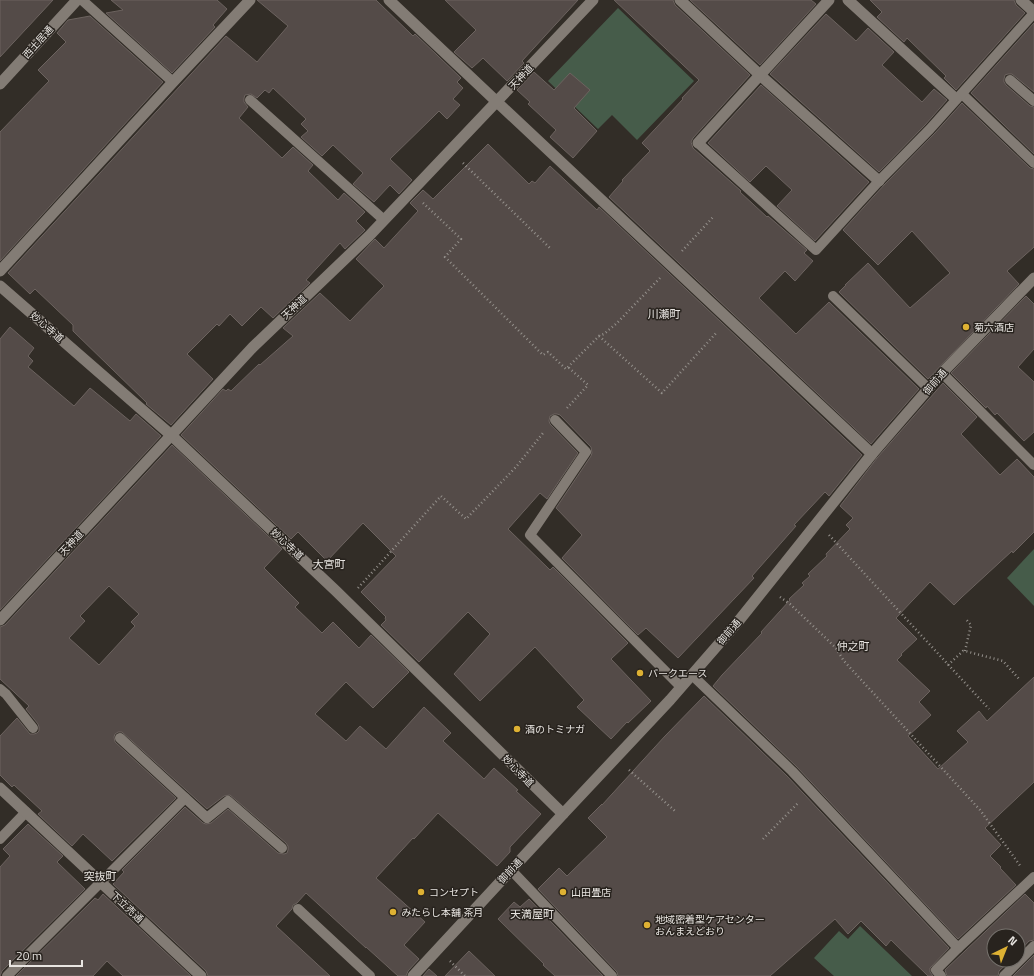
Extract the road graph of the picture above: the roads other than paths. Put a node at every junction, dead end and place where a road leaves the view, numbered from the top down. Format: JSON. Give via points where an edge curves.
{"nodes":[{"id":1,"x":77,"y":0,"type":"edge"},
{"id":2,"x":82,"y":0,"type":"edge"},
{"id":3,"x":250,"y":0,"type":"edge"},
{"id":4,"x":389,"y":0,"type":"edge"},
{"id":5,"x":593,"y":0,"type":"edge"},
{"id":6,"x":680,"y":0,"type":"edge"},
{"id":7,"x":829,"y":0,"type":"edge"},
{"id":8,"x":848,"y":0,"type":"edge"},
{"id":9,"x":1021,"y":0,"type":"edge"},
{"id":10,"x":1034,"y":12,"type":"edge"},
{"id":11,"x":760,"y":75,"type":"junction"},
{"id":12,"x":1010,"y":80,"type":"dead end"},
{"id":13,"x":173,"y":82,"type":"junction"},
{"id":14,"x":0,"y":84,"type":"edge"},
{"id":15,"x":959,"y":97,"type":"junction"},
{"id":16,"x":250,"y":100,"type":"dead end"},
{"id":17,"x":1034,"y":101,"type":"edge"},
{"id":18,"x":497,"y":102,"type":"junction"},
{"id":19,"x":698,"y":143,"type":"joint"},
{"id":20,"x":1034,"y":163,"type":"edge"},
{"id":21,"x":879,"y":182,"type":"junction"},
{"id":22,"x":384,"y":220,"type":"junction"},
{"id":23,"x":0,"y":271,"type":"edge"},
{"id":24,"x":1034,"y":278,"type":"edge"},
{"id":25,"x":0,"y":286,"type":"edge"},
{"id":26,"x":833,"y":296,"type":"dead end"},
{"id":27,"x":942,"y":373,"type":"junction"},
{"id":28,"x":929,"y":389,"type":"junction"},
{"id":29,"x":555,"y":420,"type":"road end"},
{"id":30,"x":171,"y":435,"type":"junction"},
{"id":31,"x":872,"y":454,"type":"junction"},
{"id":32,"x":1034,"y":465,"type":"edge"},
{"id":33,"x":0,"y":620,"type":"edge"},
{"id":34,"x":692,"y":675,"type":"junction"},
{"id":35,"x":681,"y":688,"type":"junction"},
{"id":36,"x":0,"y":689,"type":"edge"},
{"id":37,"x":33,"y":728,"type":"dead end"},
{"id":38,"x":120,"y":738,"type":"dead end"},
{"id":39,"x":0,"y":788,"type":"edge"},
{"id":40,"x":185,"y":798,"type":"junction"},
{"id":41,"x":26,"y":812,"type":"junction"},
{"id":42,"x":563,"y":814,"type":"junction"},
{"id":43,"x":0,"y":839,"type":"edge"},
{"id":44,"x":282,"y":848,"type":"dead end"},
{"id":45,"x":510,"y":870,"type":"junction"},
{"id":46,"x":1032,"y":879,"type":"edge"},
{"id":47,"x":100,"y":882,"type":"junction"},
{"id":48,"x":298,"y":909,"type":"dead end"},
{"id":49,"x":1034,"y":946,"type":"edge"},
{"id":50,"x":958,"y":948,"type":"junction"},
{"id":51,"x":6,"y":976,"type":"edge"},
{"id":52,"x":201,"y":976,"type":"edge"},
{"id":53,"x":370,"y":976,"type":"edge"},
{"id":54,"x":413,"y":976,"type":"edge"},
{"id":55,"x":612,"y":976,"type":"edge"},
{"id":56,"x":941,"y":976,"type":"edge"},
{"id":57,"x":1004,"y":976,"type":"edge"}],
"edges":[{"from":1,"to":14,"type":"street","name":"西土居通"},
{"from":2,"to":13,"type":"lane"},
{"from":3,"to":13,"type":"street"},
{"from":4,"to":18,"type":"street"},
{"from":5,"to":18,"type":"street","name":"天神道"},
{"from":6,"to":11,"type":"street"},
{"from":7,"to":11,"type":"street"},
{"from":8,"to":15,"type":"street"},
{"from":9,"to":10,"type":"street"},
{"from":10,"to":15,"type":"lane"},
{"from":11,"to":19,"type":"street"},
{"from":11,"to":21,"type":"street"},
{"from":12,"to":17,"type":"lane"},
{"from":13,"to":23,"type":"street"},
{"from":15,"to":20,"type":"lane"},
{"from":15,"to":21,"type":"lane"},
{"from":16,"to":22,"type":"lane"},
{"from":18,"to":22,"type":"street","name":"天神道"},
{"from":18,"to":31,"type":"street"},
{"from":19,"to":21,"type":"lane","via":[[816,250]]},
{"from":22,"to":30,"type":"street","name":"天神道","via":[[253,347]]},
{"from":24,"to":27,"type":"street","name":"御前通"},
{"from":25,"to":30,"type":"street","name":"妙心寺道"},
{"from":26,"to":28,"type":"lane"},
{"from":27,"to":28,"type":"street","name":"御前通"},
{"from":27,"to":32,"type":"lane"},
{"from":28,"to":31,"type":"street","name":"御前通"},
{"from":29,"to":35,"type":"lane","via":[[586,452],[530,535]]},
{"from":30,"to":33,"type":"street","name":"天神道"},
{"from":30,"to":42,"type":"street","name":"妙心寺道","via":[[346,601]]},
{"from":31,"to":34,"type":"street","name":"御前通","via":[[737,624]]},
{"from":34,"to":35,"type":"street","name":"御前通"},
{"from":34,"to":50,"type":"lane","via":[[792,770]]},
{"from":35,"to":42,"type":"street","name":"御前通"},
{"from":36,"to":37,"type":"lane"},
{"from":38,"to":40,"type":"lane"},
{"from":39,"to":41,"type":"street","name":"下立売通"},
{"from":40,"to":44,"type":"lane","via":[[207,818],[228,801]]},
{"from":40,"to":47,"type":"lane"},
{"from":41,"to":43,"type":"lane"},
{"from":41,"to":47,"type":"street","name":"下立売通"},
{"from":42,"to":45,"type":"street","name":"御前通"},
{"from":45,"to":54,"type":"street","name":"御前通"},
{"from":45,"to":55,"type":"lane"},
{"from":46,"to":50,"type":"lane"},
{"from":47,"to":51,"type":"lane"},
{"from":47,"to":52,"type":"street","name":"下立売通"},
{"from":48,"to":53,"type":"lane"},
{"from":49,"to":57,"type":"lane"},
{"from":50,"to":56,"type":"lane","via":[[936,970]]}]}
